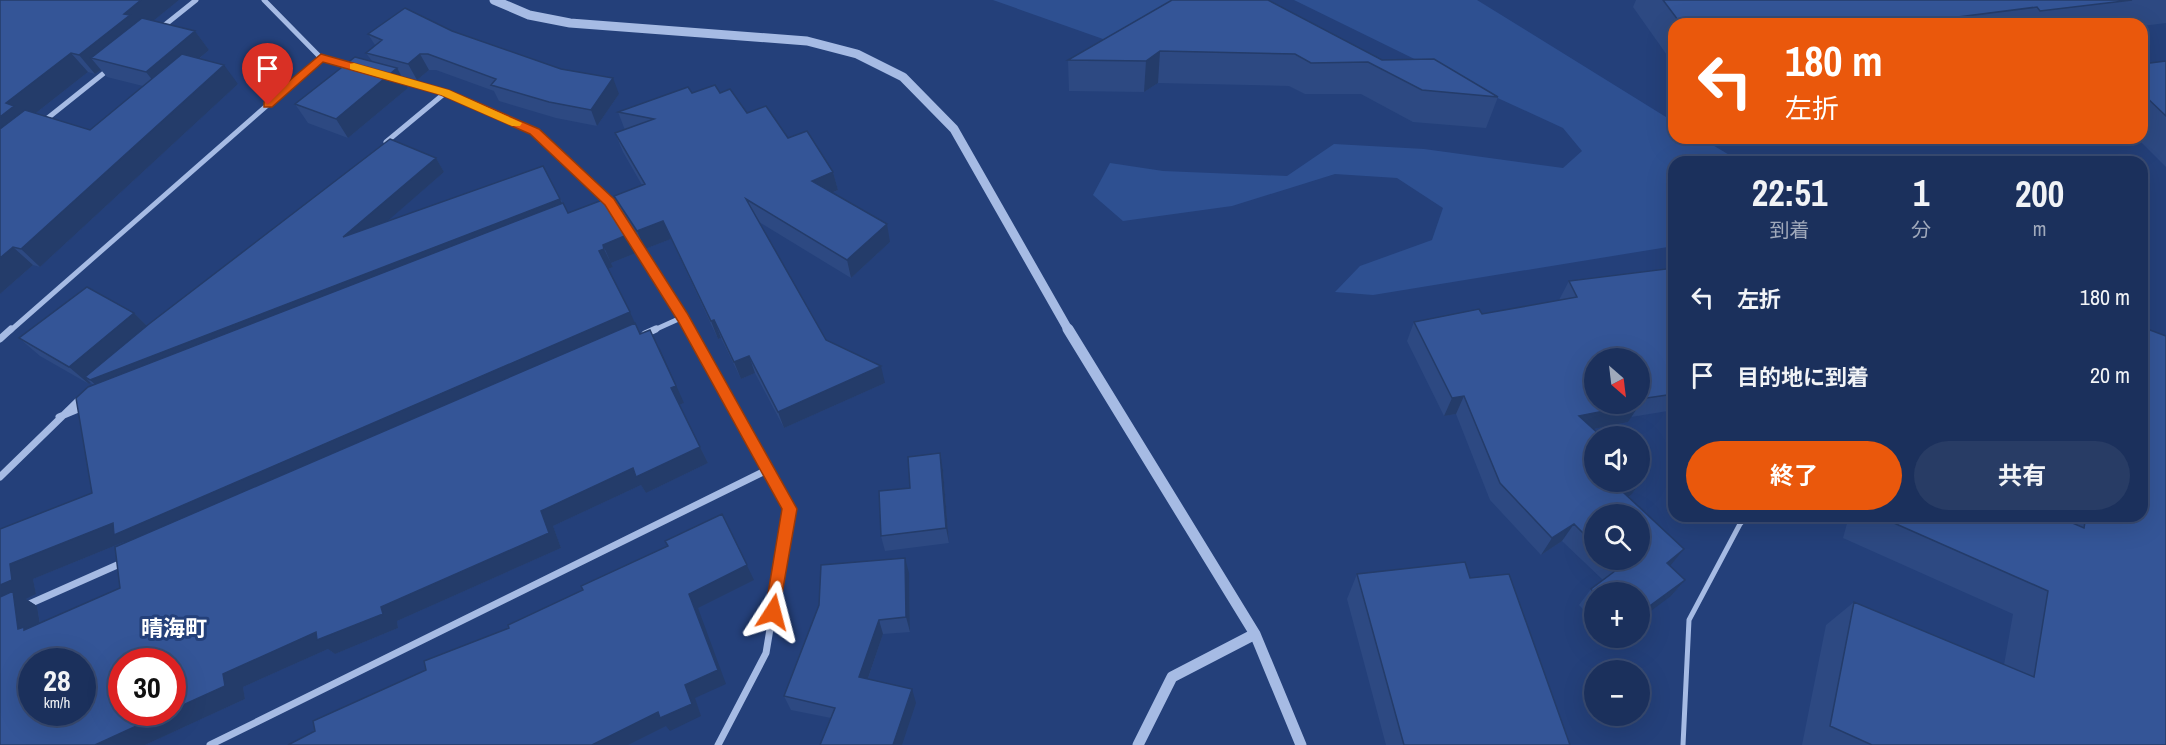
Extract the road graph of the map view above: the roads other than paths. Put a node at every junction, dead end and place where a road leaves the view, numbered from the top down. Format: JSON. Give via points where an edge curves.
{"nodes":[{"id":1,"x":196,"y":0,"type":"edge"},
{"id":2,"x":264,"y":0,"type":"edge"},
{"id":3,"x":494,"y":0,"type":"edge"},
{"id":4,"x":159,"y":30,"type":"edge"},
{"id":5,"x":321,"y":58,"type":"junction"},
{"id":6,"x":112,"y":67,"type":"edge"},
{"id":7,"x":355,"y":67,"type":"edge"},
{"id":8,"x":389,"y":77,"type":"edge"},
{"id":9,"x":445,"y":93,"type":"junction"},
{"id":10,"x":37,"y":126,"type":"edge"},
{"id":11,"x":381,"y":147,"type":"edge"},
{"id":12,"x":609,"y":202,"type":"junction"},
{"id":13,"x":598,"y":207,"type":"edge"},
{"id":14,"x":683,"y":317,"type":"junction"},
{"id":15,"x":639,"y":336,"type":"edge"},
{"id":16,"x":0,"y":339,"type":"edge"},
{"id":17,"x":86,"y":394,"type":"edge"},
{"id":18,"x":92,"y":404,"type":"edge"},
{"id":19,"x":59,"y":417,"type":"junction"},
{"id":20,"x":768,"y":470,"type":"junction"},
{"id":21,"x":0,"y":477,"type":"edge"},
{"id":22,"x":1742,"y":522,"type":"edge"},
{"id":23,"x":130,"y":559,"type":"edge"},
{"id":24,"x":22,"y":607,"type":"dead end"},
{"id":25,"x":1255,"y":634,"type":"junction"},
{"id":26,"x":210,"y":745,"type":"edge"},
{"id":27,"x":718,"y":745,"type":"edge"},
{"id":28,"x":1138,"y":745,"type":"edge"},
{"id":29,"x":1301,"y":745,"type":"edge"},
{"id":30,"x":1683,"y":745,"type":"edge"}],
"edges":[{"from":1,"to":4,"type":"street"},
{"from":2,"to":5,"type":"street"},
{"from":3,"to":25,"type":"street","via":[[529,15],[570,23],[807,41],[857,54],[903,77],[954,129],[1071,334]]},
{"from":5,"to":7,"type":"street"},
{"from":5,"to":16,"type":"street"},
{"from":6,"to":10,"type":"street"},
{"from":8,"to":9,"type":"street"},
{"from":9,"to":11,"type":"street"},
{"from":9,"to":12,"type":"street","via":[[535,131]]},
{"from":12,"to":13,"type":"street"},
{"from":12,"to":14,"type":"street"},
{"from":14,"to":15,"type":"street"},
{"from":14,"to":20,"type":"street"},
{"from":17,"to":19,"type":"street"},
{"from":18,"to":19,"type":"street"},
{"from":19,"to":21,"type":"street"},
{"from":20,"to":26,"type":"street"},
{"from":20,"to":27,"type":"street","via":[[789,509],[766,653]]},
{"from":22,"to":30,"type":"lane","via":[[1689,620]]},
{"from":23,"to":24,"type":"street"},
{"from":25,"to":28,"type":"street","via":[[1172,677]]},
{"from":25,"to":29,"type":"street"}]}
